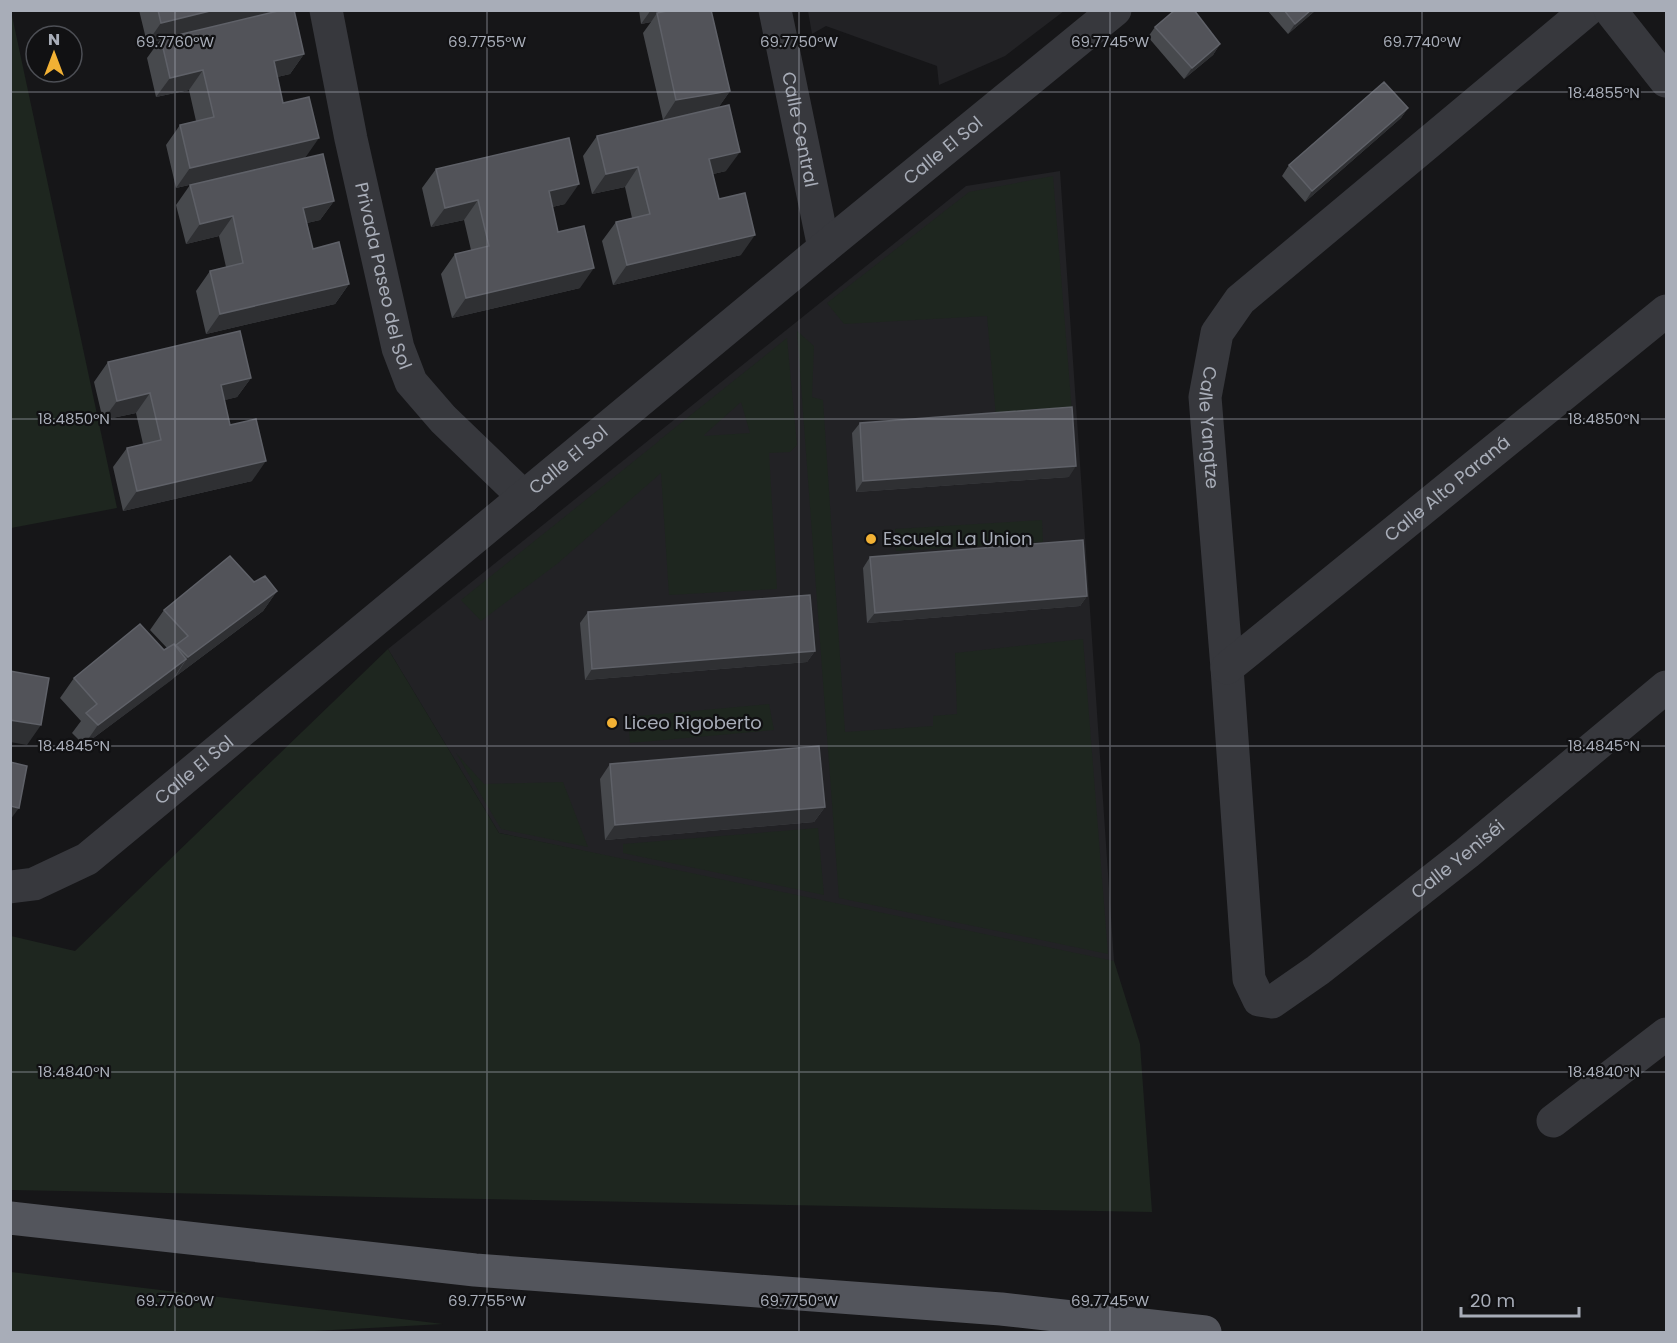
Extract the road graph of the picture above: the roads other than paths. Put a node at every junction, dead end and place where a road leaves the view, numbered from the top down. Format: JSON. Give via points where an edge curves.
{"nodes":[{"id":1,"x":326,"y":10,"type":"edge"},
{"id":2,"x":776,"y":10,"type":"edge"},
{"id":3,"x":1115,"y":10,"type":"edge"},
{"id":4,"x":1587,"y":10,"type":"edge"},
{"id":5,"x":1610,"y":10,"type":"edge"},
{"id":6,"x":1666,"y":81,"type":"edge"},
{"id":7,"x":824,"y":248,"type":"junction"},
{"id":8,"x":1666,"y":311,"type":"edge"},
{"id":9,"x":524,"y":497,"type":"junction"},
{"id":10,"x":1227,"y":669,"type":"junction"},
{"id":11,"x":1666,"y":687,"type":"edge"},
{"id":12,"x":10,"y":888,"type":"edge"},
{"id":13,"x":1249,"y":979,"type":"joint"},
{"id":14,"x":1666,"y":1034,"type":"edge"},
{"id":15,"x":1553,"y":1121,"type":"dead end"},
{"id":16,"x":10,"y":1218,"type":"edge"},
{"id":17,"x":1205,"y":1332,"type":"edge"}],
"edges":[{"from":1,"to":9,"type":"street","name":"Privada Paseo del Sol","via":[[398,348],[411,382],[443,419]]},
{"from":2,"to":7,"type":"street","name":"Calle Central"},
{"from":3,"to":7,"type":"street","name":"Calle El Sol"},
{"from":4,"to":10,"type":"street","name":"Calle Yangtze","via":[[1240,300],[1217,333],[1205,397]]},
{"from":5,"to":6,"type":"street"},
{"from":7,"to":9,"type":"street","name":"Calle El Sol"},
{"from":8,"to":10,"type":"street","name":"Calle Alto Paraná"},
{"from":9,"to":12,"type":"street","name":"Calle El Sol","via":[[87,859],[34,884]]},
{"from":10,"to":13,"type":"street","name":"Calle Yangtze"},
{"from":11,"to":13,"type":"street","name":"Calle Yeniséi","via":[[1467,853],[1318,970],[1272,1002],[1259,1000]]},
{"from":14,"to":15,"type":"street"},
{"from":16,"to":17,"type":"main road","via":[[475,1270],[1000,1309]]}]}
